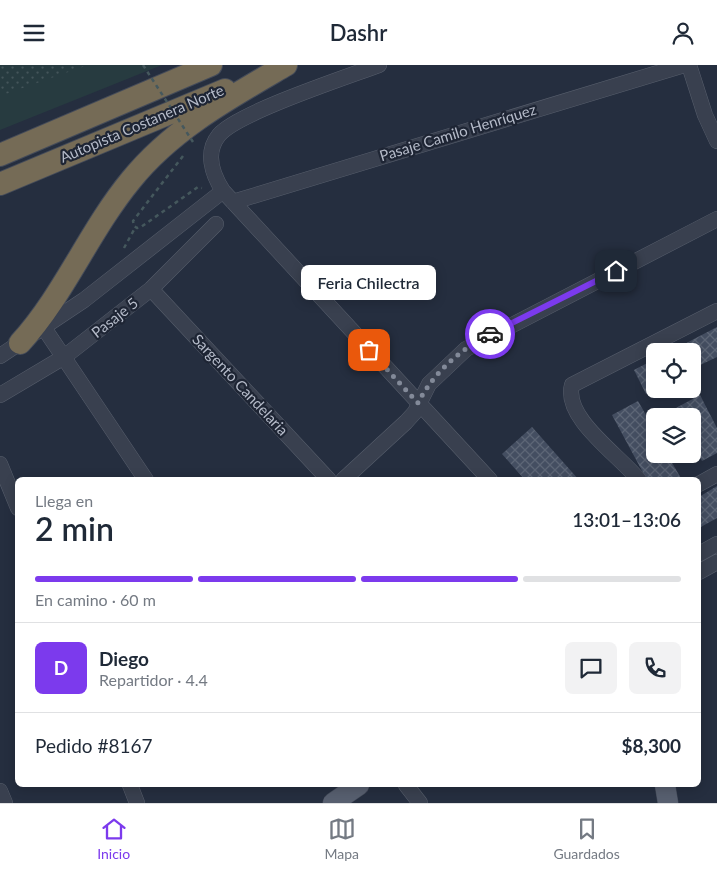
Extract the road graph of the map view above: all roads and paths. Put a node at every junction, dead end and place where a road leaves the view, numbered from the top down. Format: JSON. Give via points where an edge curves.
{"nodes":[{"id":1,"x":143,"y":65,"type":"edge"},
{"id":2,"x":211,"y":65,"type":"edge"},
{"id":3,"x":285,"y":65,"type":"edge"},
{"id":4,"x":379,"y":65,"type":"edge"},
{"id":5,"x":684,"y":65,"type":"edge"},
{"id":6,"x":689,"y":65,"type":"edge"},
{"id":7,"x":36,"y":139,"type":"junction"},
{"id":8,"x":717,"y":141,"type":"edge"},
{"id":9,"x":193,"y":142,"type":"dead end"},
{"id":10,"x":0,"y":149,"type":"edge"},
{"id":11,"x":187,"y":150,"type":"dead end"},
{"id":12,"x":0,"y":155,"type":"edge"},
{"id":13,"x":0,"y":184,"type":"edge"},
{"id":14,"x":228,"y":196,"type":"junction"},
{"id":15,"x":717,"y":219,"type":"edge"},
{"id":16,"x":216,"y":223,"type":"dead end"},
{"id":17,"x":135,"y":228,"type":"junction"},
{"id":18,"x":123,"y":251,"type":"dead end"},
{"id":19,"x":151,"y":289,"type":"junction"},
{"id":20,"x":717,"y":311,"type":"edge"},
{"id":21,"x":44,"y":328,"type":"junction"},
{"id":22,"x":11,"y":348,"type":"edge"},
{"id":23,"x":0,"y":356,"type":"edge"},
{"id":24,"x":64,"y":357,"type":"junction"},
{"id":25,"x":0,"y":395,"type":"edge"},
{"id":26,"x":418,"y":403,"type":"junction"},
{"id":27,"x":0,"y":464,"type":"edge"},
{"id":28,"x":717,"y":474,"type":"edge"},
{"id":29,"x":144,"y":477,"type":"edge"},
{"id":30,"x":326,"y":477,"type":"edge"},
{"id":31,"x":346,"y":477,"type":"edge"},
{"id":32,"x":487,"y":477,"type":"edge"},
{"id":33,"x":636,"y":477,"type":"edge"},
{"id":34,"x":701,"y":483,"type":"edge"},
{"id":35,"x":15,"y":500,"type":"edge"},
{"id":36,"x":717,"y":544,"type":"edge"},
{"id":37,"x":701,"y":553,"type":"edge"},
{"id":38,"x":717,"y":562,"type":"edge"},
{"id":39,"x":701,"y":571,"type":"edge"},
{"id":40,"x":131,"y":787,"type":"edge"},
{"id":41,"x":353,"y":787,"type":"edge"},
{"id":42,"x":408,"y":787,"type":"edge"},
{"id":43,"x":666,"y":787,"type":"edge"},
{"id":44,"x":0,"y":791,"type":"edge"},
{"id":45,"x":5,"y":803,"type":"edge"},
{"id":46,"x":137,"y":803,"type":"edge"},
{"id":47,"x":333,"y":803,"type":"edge"},
{"id":48,"x":420,"y":803,"type":"edge"},
{"id":49,"x":668,"y":803,"type":"edge"}],
"edges":[{"from":1,"to":9,"type":"path","bridge":true},
{"from":2,"to":7,"type":"highway","name":"Autopista Costanera Norte"},
{"from":3,"to":13,"type":"highway","name":"Autopista Costanera Norte"},
{"from":3,"to":22,"type":"highway","via":[[216,107],[150,158],[122,191],[41,316]]},
{"from":4,"to":14,"type":"street","via":[[228,127],[216,139],[212,152],[214,173]]},
{"from":5,"to":14,"type":"street","name":"Pasaje Camilo Henríquez"},
{"from":6,"to":8,"type":"street"},
{"from":7,"to":10,"type":"highway"},
{"from":7,"to":12,"type":"highway","name":"Autopista Costanera Norte"},
{"from":11,"to":17,"type":"path","via":[[133,221]]},
{"from":14,"to":17,"type":"path","via":[[198,187],[142,227]]},
{"from":14,"to":21,"type":"street"},
{"from":14,"to":26,"type":"street"},
{"from":15,"to":26,"type":"street","via":[[480,339],[448,364],[429,384]]},
{"from":16,"to":19,"type":"street","name":"Pasaje 5"},
{"from":17,"to":18,"type":"path"},
{"from":19,"to":24,"type":"street","name":"Pasaje 5"},
{"from":19,"to":30,"type":"street","name":"Sargento Candelaria"},
{"from":20,"to":33,"type":"street","via":[[572,385],[569,394],[582,422]]},
{"from":21,"to":22,"type":"street"},
{"from":21,"to":24,"type":"street"},
{"from":22,"to":23,"type":"street"},
{"from":24,"to":25,"type":"street","name":"Pasaje 5"},
{"from":24,"to":29,"type":"street"},
{"from":26,"to":31,"type":"street","via":[[406,422]]},
{"from":26,"to":32,"type":"street"},
{"from":27,"to":35,"type":"street"},
{"from":28,"to":34,"type":"street"},
{"from":36,"to":37,"type":"street"},
{"from":38,"to":39,"type":"street"},
{"from":40,"to":46,"type":"street"},
{"from":41,"to":47,"type":"main road"},
{"from":42,"to":48,"type":"street"},
{"from":43,"to":49,"type":"main road"},
{"from":44,"to":45,"type":"street"}]}
